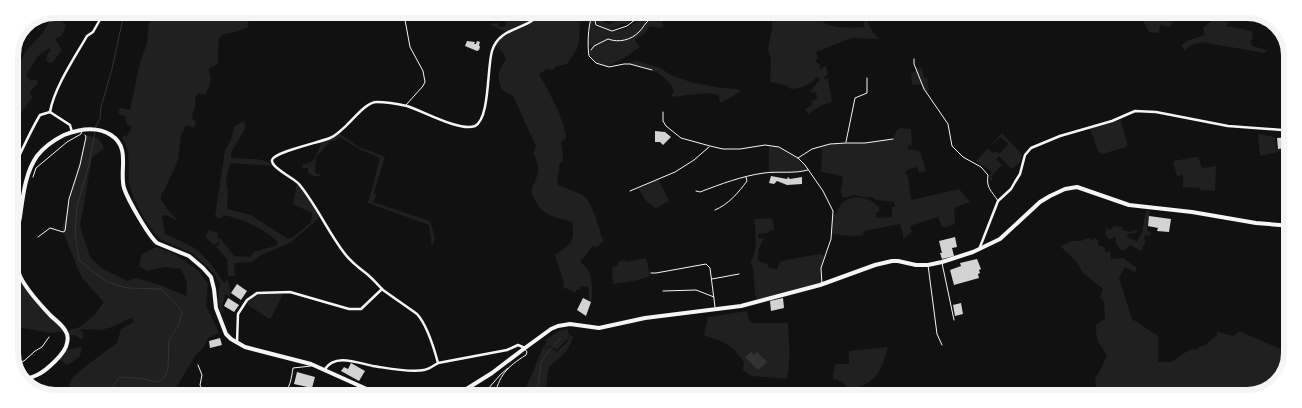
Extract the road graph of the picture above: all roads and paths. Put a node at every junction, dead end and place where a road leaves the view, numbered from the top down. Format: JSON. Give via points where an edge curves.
{"nodes":[{"id":1,"x":101,"y":18,"type":"edge"},
{"id":2,"x":405,"y":18,"type":"edge"},
{"id":3,"x":536,"y":18,"type":"edge"},
{"id":4,"x":591,"y":18,"type":"edge"},
{"id":5,"x":594,"y":18,"type":"edge"},
{"id":6,"x":637,"y":18,"type":"edge"},
{"id":7,"x":670,"y":18,"type":"edge"},
{"id":8,"x":588,"y":52,"type":"junction"},
{"id":9,"x":914,"y":59,"type":"dead end"},
{"id":10,"x":652,"y":70,"type":"dead end"},
{"id":11,"x":867,"y":78,"type":"dead end"},
{"id":12,"x":405,"y":106,"type":"junction"},
{"id":13,"x":50,"y":112,"type":"junction"},
{"id":14,"x":663,"y":112,"type":"dead end"},
{"id":15,"x":84,"y":129,"type":"junction"},
{"id":16,"x":1284,"y":130,"type":"edge"},
{"id":17,"x":72,"y":132,"type":"junction"},
{"id":18,"x":893,"y":139,"type":"dead end"},
{"id":19,"x":846,"y":143,"type":"junction"},
{"id":20,"x":710,"y":146,"type":"junction"},
{"id":21,"x":798,"y":158,"type":"junction"},
{"id":22,"x":18,"y":159,"type":"edge"},
{"id":23,"x":808,"y":170,"type":"junction"},
{"id":24,"x":746,"y":176,"type":"junction"},
{"id":25,"x":33,"y":177,"type":"dead end"},
{"id":26,"x":696,"y":190,"type":"dead end"},
{"id":27,"x":630,"y":191,"type":"dead end"},
{"id":28,"x":998,"y":201,"type":"junction"},
{"id":29,"x":715,"y":210,"type":"dead end"},
{"id":30,"x":1284,"y":225,"type":"edge"},
{"id":31,"x":18,"y":227,"type":"edge"},
{"id":32,"x":38,"y":237,"type":"dead end"},
{"id":33,"x":979,"y":250,"type":"junction"},
{"id":34,"x":942,"y":262,"type":"junction"},
{"id":35,"x":928,"y":265,"type":"junction"},
{"id":36,"x":18,"y":268,"type":"edge"},
{"id":37,"x":651,"y":273,"type":"dead end"},
{"id":38,"x":739,"y":274,"type":"dead end"},
{"id":39,"x":712,"y":280,"type":"junction"},
{"id":40,"x":822,"y":284,"type":"junction"},
{"id":41,"x":382,"y":289,"type":"junction"},
{"id":42,"x":663,"y":290,"type":"dead end"},
{"id":43,"x":714,"y":298,"type":"junction"},
{"id":44,"x":715,"y":310,"type":"junction"},
{"id":45,"x":954,"y":320,"type":"dead end"},
{"id":46,"x":49,"y":336,"type":"dead end"},
{"id":47,"x":237,"y":343,"type":"junction"},
{"id":48,"x":942,"y":345,"type":"dead end"},
{"id":49,"x":525,"y":348,"type":"junction"},
{"id":50,"x":19,"y":362,"type":"edge"},
{"id":51,"x":438,"y":363,"type":"junction"},
{"id":52,"x":198,"y":365,"type":"dead end"},
{"id":53,"x":315,"y":365,"type":"junction"},
{"id":54,"x":510,"y":365,"type":"junction"},
{"id":55,"x":325,"y":370,"type":"junction"},
{"id":56,"x":27,"y":378,"type":"edge"},
{"id":57,"x":203,"y":390,"type":"edge"},
{"id":58,"x":286,"y":390,"type":"edge"},
{"id":59,"x":369,"y":390,"type":"edge"},
{"id":60,"x":466,"y":390,"type":"edge"},
{"id":61,"x":487,"y":390,"type":"edge"},
{"id":62,"x":496,"y":390,"type":"edge"}],
"edges":[{"from":1,"to":13,"type":"street","via":[[67,70]]},
{"from":2,"to":12,"type":"lane","via":[[410,47],[425,82]]},
{"from":3,"to":12,"type":"street","via":[[511,29],[494,45],[485,111],[480,122],[461,126]]},
{"from":4,"to":8,"type":"lane"},
{"from":5,"to":6,"type":"lane","via":[[596,25],[612,31]]},
{"from":7,"to":8,"type":"path","via":[[650,19],[631,38],[624,41],[608,39]]},
{"from":8,"to":10,"type":"lane","via":[[596,63],[609,67],[630,64]]},
{"from":9,"to":28,"type":"lane","via":[[924,89],[948,124],[952,146],[987,173],[987,185]]},
{"from":11,"to":19,"type":"lane","via":[[867,92],[855,98]]},
{"from":12,"to":41,"type":"street","via":[[371,102],[336,135],[282,152],[272,160],[276,168],[298,183],[344,254]]},
{"from":13,"to":17,"type":"street","via":[[70,125]]},
{"from":13,"to":22,"type":"street","via":[[40,115]]},
{"from":14,"to":20,"type":"lane","via":[[666,126],[681,138]]},
{"from":15,"to":17,"type":"main road"},
{"from":15,"to":25,"type":"lane","via":[[36,168]]},
{"from":15,"to":32,"type":"path","via":[[86,138],[69,199],[65,231],[50,228]]},
{"from":15,"to":47,"type":"main road","via":[[101,131],[118,142],[124,152],[124,188],[144,227],[157,242],[189,256],[211,277],[222,326],[228,337]]},
{"from":16,"to":28,"type":"street","via":[[1228,126],[1135,111],[1031,148],[1025,155],[1016,182]]},
{"from":17,"to":31,"type":"main road","via":[[52,142],[38,155],[29,171]]},
{"from":18,"to":19,"type":"lane"},
{"from":19,"to":21,"type":"lane","via":[[820,147]]},
{"from":20,"to":21,"type":"lane","via":[[723,149],[764,145],[779,147]]},
{"from":20,"to":27,"type":"lane","via":[[674,172]]},
{"from":21,"to":23,"type":"lane"},
{"from":23,"to":24,"type":"lane"},
{"from":23,"to":40,"type":"lane","via":[[833,211],[832,239],[821,268]]},
{"from":24,"to":26,"type":"lane","via":[[700,192]]},
{"from":24,"to":29,"type":"lane","via":[[747,181],[742,188]]},
{"from":28,"to":33,"type":"street"},
{"from":30,"to":33,"type":"main road","via":[[1129,205],[1077,187],[1056,192],[1040,202],[1000,240]]},
{"from":33,"to":34,"type":"main road"},
{"from":34,"to":35,"type":"main road"},
{"from":34,"to":45,"type":"lane"},
{"from":35,"to":40,"type":"main road","via":[[892,261]]},
{"from":35,"to":48,"type":"lane","via":[[937,334]]},
{"from":36,"to":56,"type":"main road","via":[[27,288],[67,336],[62,354],[42,372]]},
{"from":37,"to":39,"type":"lane","via":[[706,264]]},
{"from":38,"to":39,"type":"lane"},
{"from":39,"to":43,"type":"lane"},
{"from":40,"to":44,"type":"main road"},
{"from":41,"to":47,"type":"street","via":[[361,309],[349,309],[290,292],[257,292],[238,314]]},
{"from":41,"to":51,"type":"street","via":[[421,319]]},
{"from":42,"to":43,"type":"lane","via":[[696,290]]},
{"from":43,"to":44,"type":"lane"},
{"from":44,"to":49,"type":"main road","via":[[645,318],[599,328],[564,325],[551,329]]},
{"from":46,"to":50,"type":"lane","via":[[42,347]]},
{"from":47,"to":53,"type":"main road"},
{"from":49,"to":51,"type":"street","via":[[518,346]]},
{"from":49,"to":54,"type":"lane","via":[[526,356]]},
{"from":49,"to":60,"type":"main road"},
{"from":51,"to":55,"type":"street","via":[[416,371],[341,360],[329,364]]},
{"from":52,"to":57,"type":"lane"},
{"from":53,"to":55,"type":"main road"},
{"from":53,"to":58,"type":"lane","via":[[292,368]]},
{"from":54,"to":61,"type":"lane"},
{"from":54,"to":62,"type":"lane"},
{"from":55,"to":59,"type":"main road"}]}
